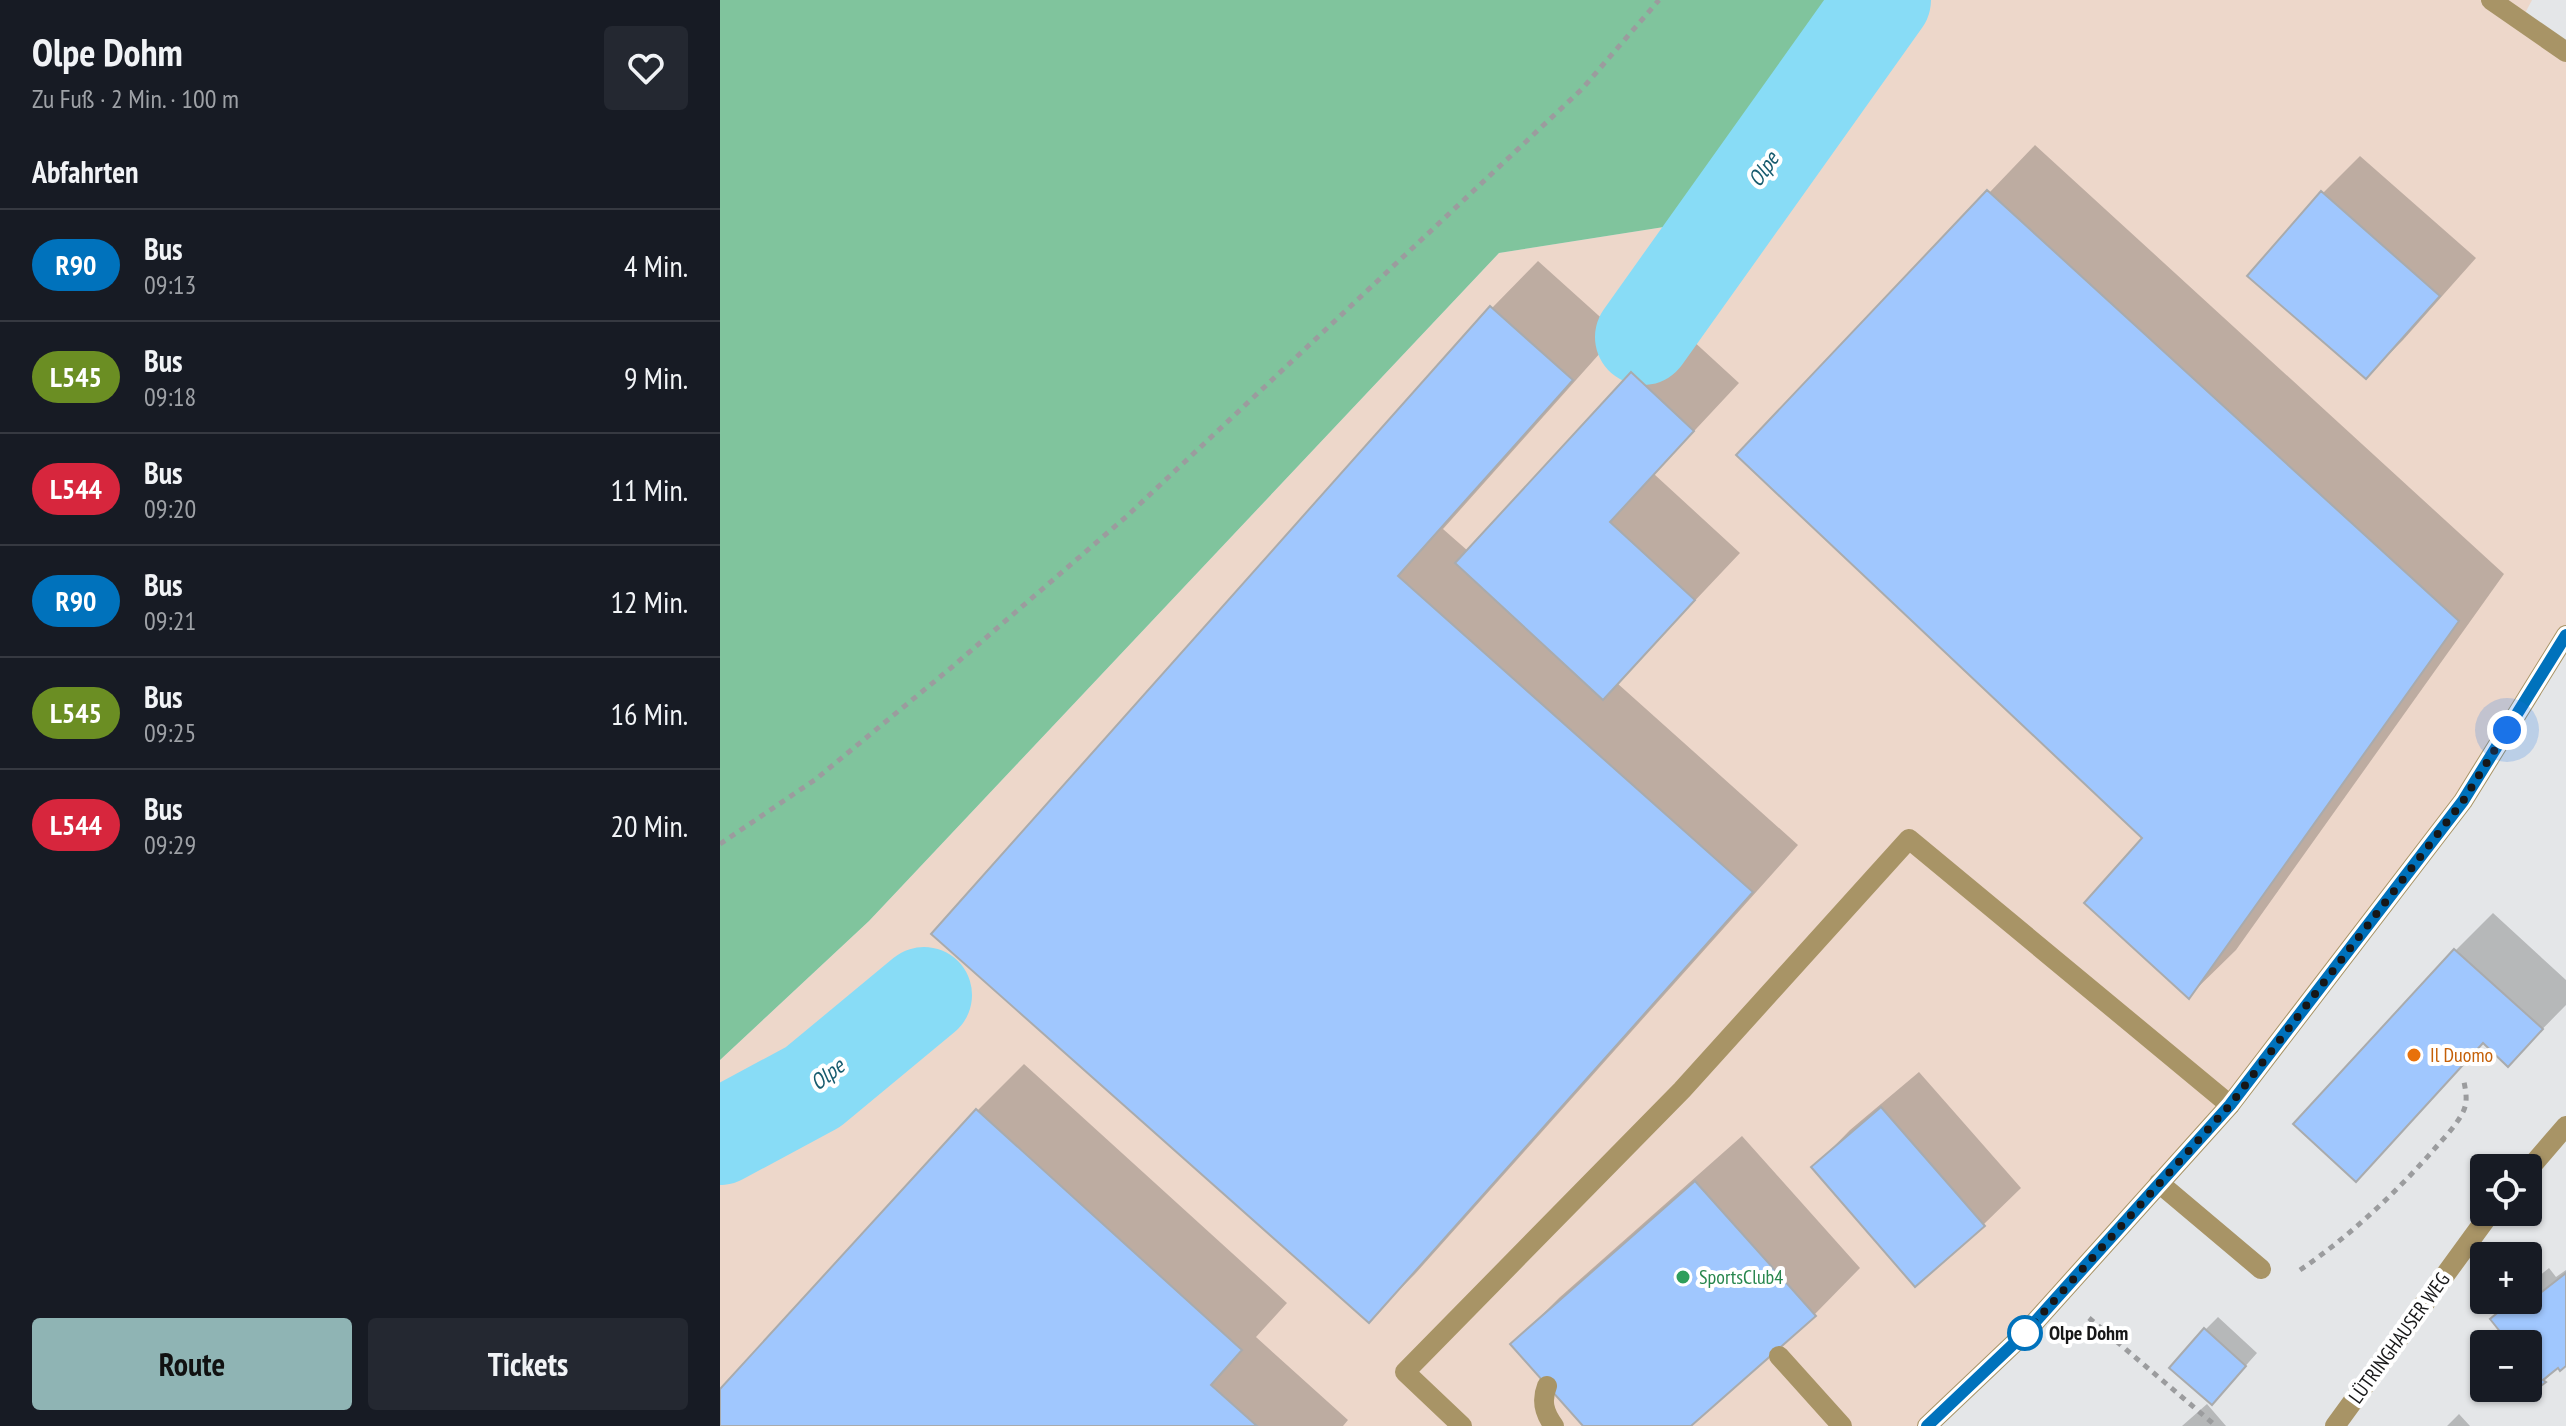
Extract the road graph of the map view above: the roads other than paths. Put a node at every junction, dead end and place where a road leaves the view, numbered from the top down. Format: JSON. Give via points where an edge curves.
{"nodes":[{"id":1,"x":2491,"y":0,"type":"edge"},
{"id":2,"x":2566,"y":52,"type":"edge"},
{"id":3,"x":2566,"y":635,"type":"edge"},
{"id":4,"x":2230,"y":1105,"type":"junction"},
{"id":5,"x":2566,"y":1126,"type":"edge"},
{"id":6,"x":2542,"y":1154,"type":"edge"},
{"id":7,"x":2159,"y":1183,"type":"junction"},
{"id":8,"x":2481,"y":1226,"type":"edge"},
{"id":9,"x":2261,"y":1269,"type":"road end"},
{"id":10,"x":1779,"y":1356,"type":"dead end"},
{"id":11,"x":1547,"y":1386,"type":"dead end"},
{"id":12,"x":1462,"y":1426,"type":"edge"},
{"id":13,"x":1554,"y":1426,"type":"edge"},
{"id":14,"x":1842,"y":1426,"type":"edge"},
{"id":15,"x":1927,"y":1426,"type":"edge"},
{"id":16,"x":2335,"y":1426,"type":"edge"}],
"edges":[{"from":1,"to":2,"type":"street"},
{"from":3,"to":4,"type":"street","via":[[2463,801]]},
{"from":4,"to":7,"type":"street"},
{"from":4,"to":12,"type":"street","via":[[1909,839],[1682,1090],[1405,1372]]},
{"from":5,"to":6,"type":"street"},
{"from":7,"to":9,"type":"street"},
{"from":7,"to":15,"type":"street","via":[[2025,1333]]},
{"from":8,"to":16,"type":"street","name":"LÜTRINGHAUSER WEG"},
{"from":10,"to":14,"type":"street"},
{"from":11,"to":13,"type":"street","via":[[1544,1407]]}]}
